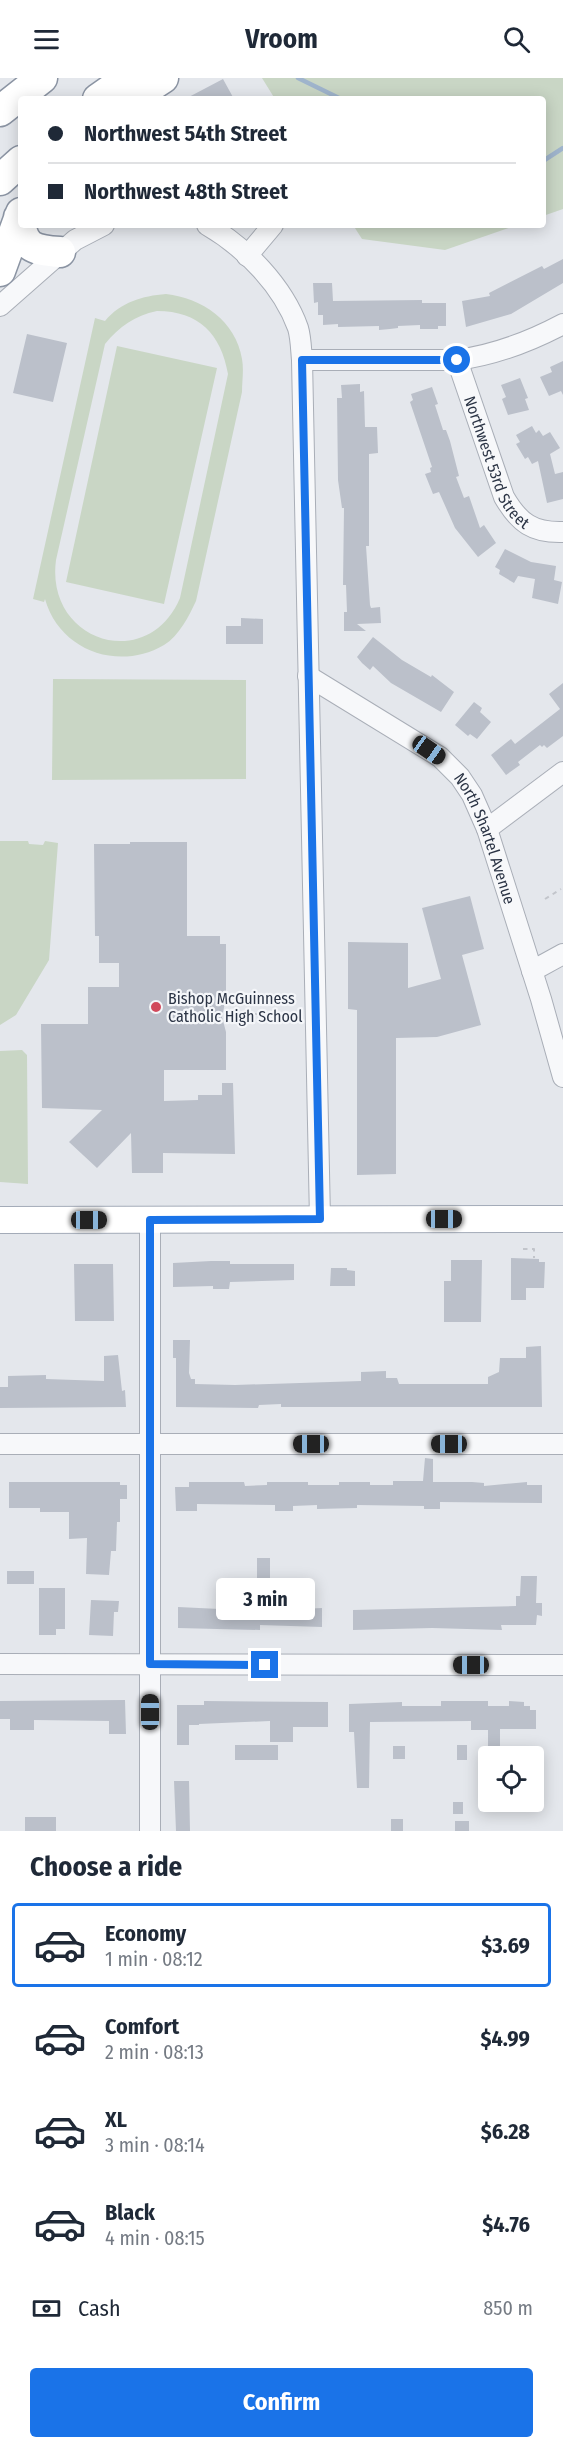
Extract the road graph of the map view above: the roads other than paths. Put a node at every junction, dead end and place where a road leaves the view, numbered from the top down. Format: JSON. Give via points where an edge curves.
{"nodes":[{"id":1,"x":42,"y":78,"type":"edge"},
{"id":2,"x":141,"y":87,"type":"edge"},
{"id":3,"x":19,"y":96,"type":"edge"},
{"id":4,"x":109,"y":96,"type":"edge"},
{"id":5,"x":18,"y":97,"type":"edge"},
{"id":6,"x":0,"y":111,"type":"edge"},
{"id":7,"x":18,"y":164,"type":"edge"},
{"id":8,"x":0,"y":180,"type":"edge"},
{"id":9,"x":18,"y":221,"type":"edge"},
{"id":10,"x":21,"y":228,"type":"edge"},
{"id":11,"x":97,"y":228,"type":"edge"},
{"id":12,"x":212,"y":228,"type":"edge"},
{"id":13,"x":270,"y":228,"type":"edge"},
{"id":14,"x":60,"y":252,"type":"junction"},
{"id":15,"x":247,"y":256,"type":"junction"},
{"id":16,"x":0,"y":272,"type":"edge"},
{"id":17,"x":0,"y":306,"type":"edge"},
{"id":18,"x":563,"y":324,"type":"edge"},
{"id":19,"x":302,"y":360,"type":"junction"},
{"id":20,"x":457,"y":360,"type":"junction"},
{"id":21,"x":563,"y":532,"type":"edge"},
{"id":22,"x":308,"y":676,"type":"junction"},
{"id":23,"x":563,"y":772,"type":"edge"},
{"id":24,"x":487,"y":829,"type":"junction"},
{"id":25,"x":563,"y":954,"type":"edge"},
{"id":26,"x":532,"y":971,"type":"junction"},
{"id":27,"x":563,"y":1077,"type":"edge"},
{"id":28,"x":320,"y":1219,"type":"junction"},
{"id":29,"x":563,"y":1219,"type":"edge"},
{"id":30,"x":0,"y":1220,"type":"edge"},
{"id":31,"x":150,"y":1220,"type":"junction"},
{"id":32,"x":0,"y":1444,"type":"edge"},
{"id":33,"x":563,"y":1444,"type":"edge"},
{"id":34,"x":151,"y":1445,"type":"junction"},
{"id":35,"x":0,"y":1664,"type":"edge"},
{"id":36,"x":150,"y":1664,"type":"junction"},
{"id":37,"x":563,"y":1665,"type":"edge"},
{"id":38,"x":150,"y":1831,"type":"edge"}],
"edges":[{"from":1,"to":3,"type":"highway"},
{"from":2,"to":4,"type":"highway"},
{"from":5,"to":6,"type":"highway"},
{"from":7,"to":8,"type":"highway"},
{"from":9,"to":16,"type":"highway"},
{"from":10,"to":14,"type":"highway","via":[[28,244],[39,250]]},
{"from":11,"to":14,"type":"street"},
{"from":12,"to":15,"type":"street"},
{"from":13,"to":15,"type":"street"},
{"from":14,"to":17,"type":"street"},
{"from":15,"to":19,"type":"street","via":[[278,290],[291,312]]},
{"from":18,"to":20,"type":"street","via":[[509,349]]},
{"from":19,"to":20,"type":"street"},
{"from":19,"to":22,"type":"street"},
{"from":20,"to":21,"type":"street","name":"Northwest 53rd Street","via":[[504,497],[514,514],[530,527]]},
{"from":22,"to":24,"type":"street","name":"North Shartel Avenue","via":[[440,757],[472,795]]},
{"from":22,"to":28,"type":"street"},
{"from":23,"to":24,"type":"street"},
{"from":24,"to":26,"type":"street","name":"North Shartel Avenue"},
{"from":25,"to":26,"type":"street"},
{"from":26,"to":27,"type":"street","name":"North Shartel Avenue"},
{"from":28,"to":29,"type":"main road"},
{"from":28,"to":31,"type":"main road"},
{"from":30,"to":31,"type":"main road"},
{"from":31,"to":34,"type":"street"},
{"from":32,"to":34,"type":"street"},
{"from":33,"to":34,"type":"street"},
{"from":34,"to":36,"type":"street"},
{"from":35,"to":36,"type":"street"},
{"from":36,"to":37,"type":"street"},
{"from":36,"to":38,"type":"street"}]}
